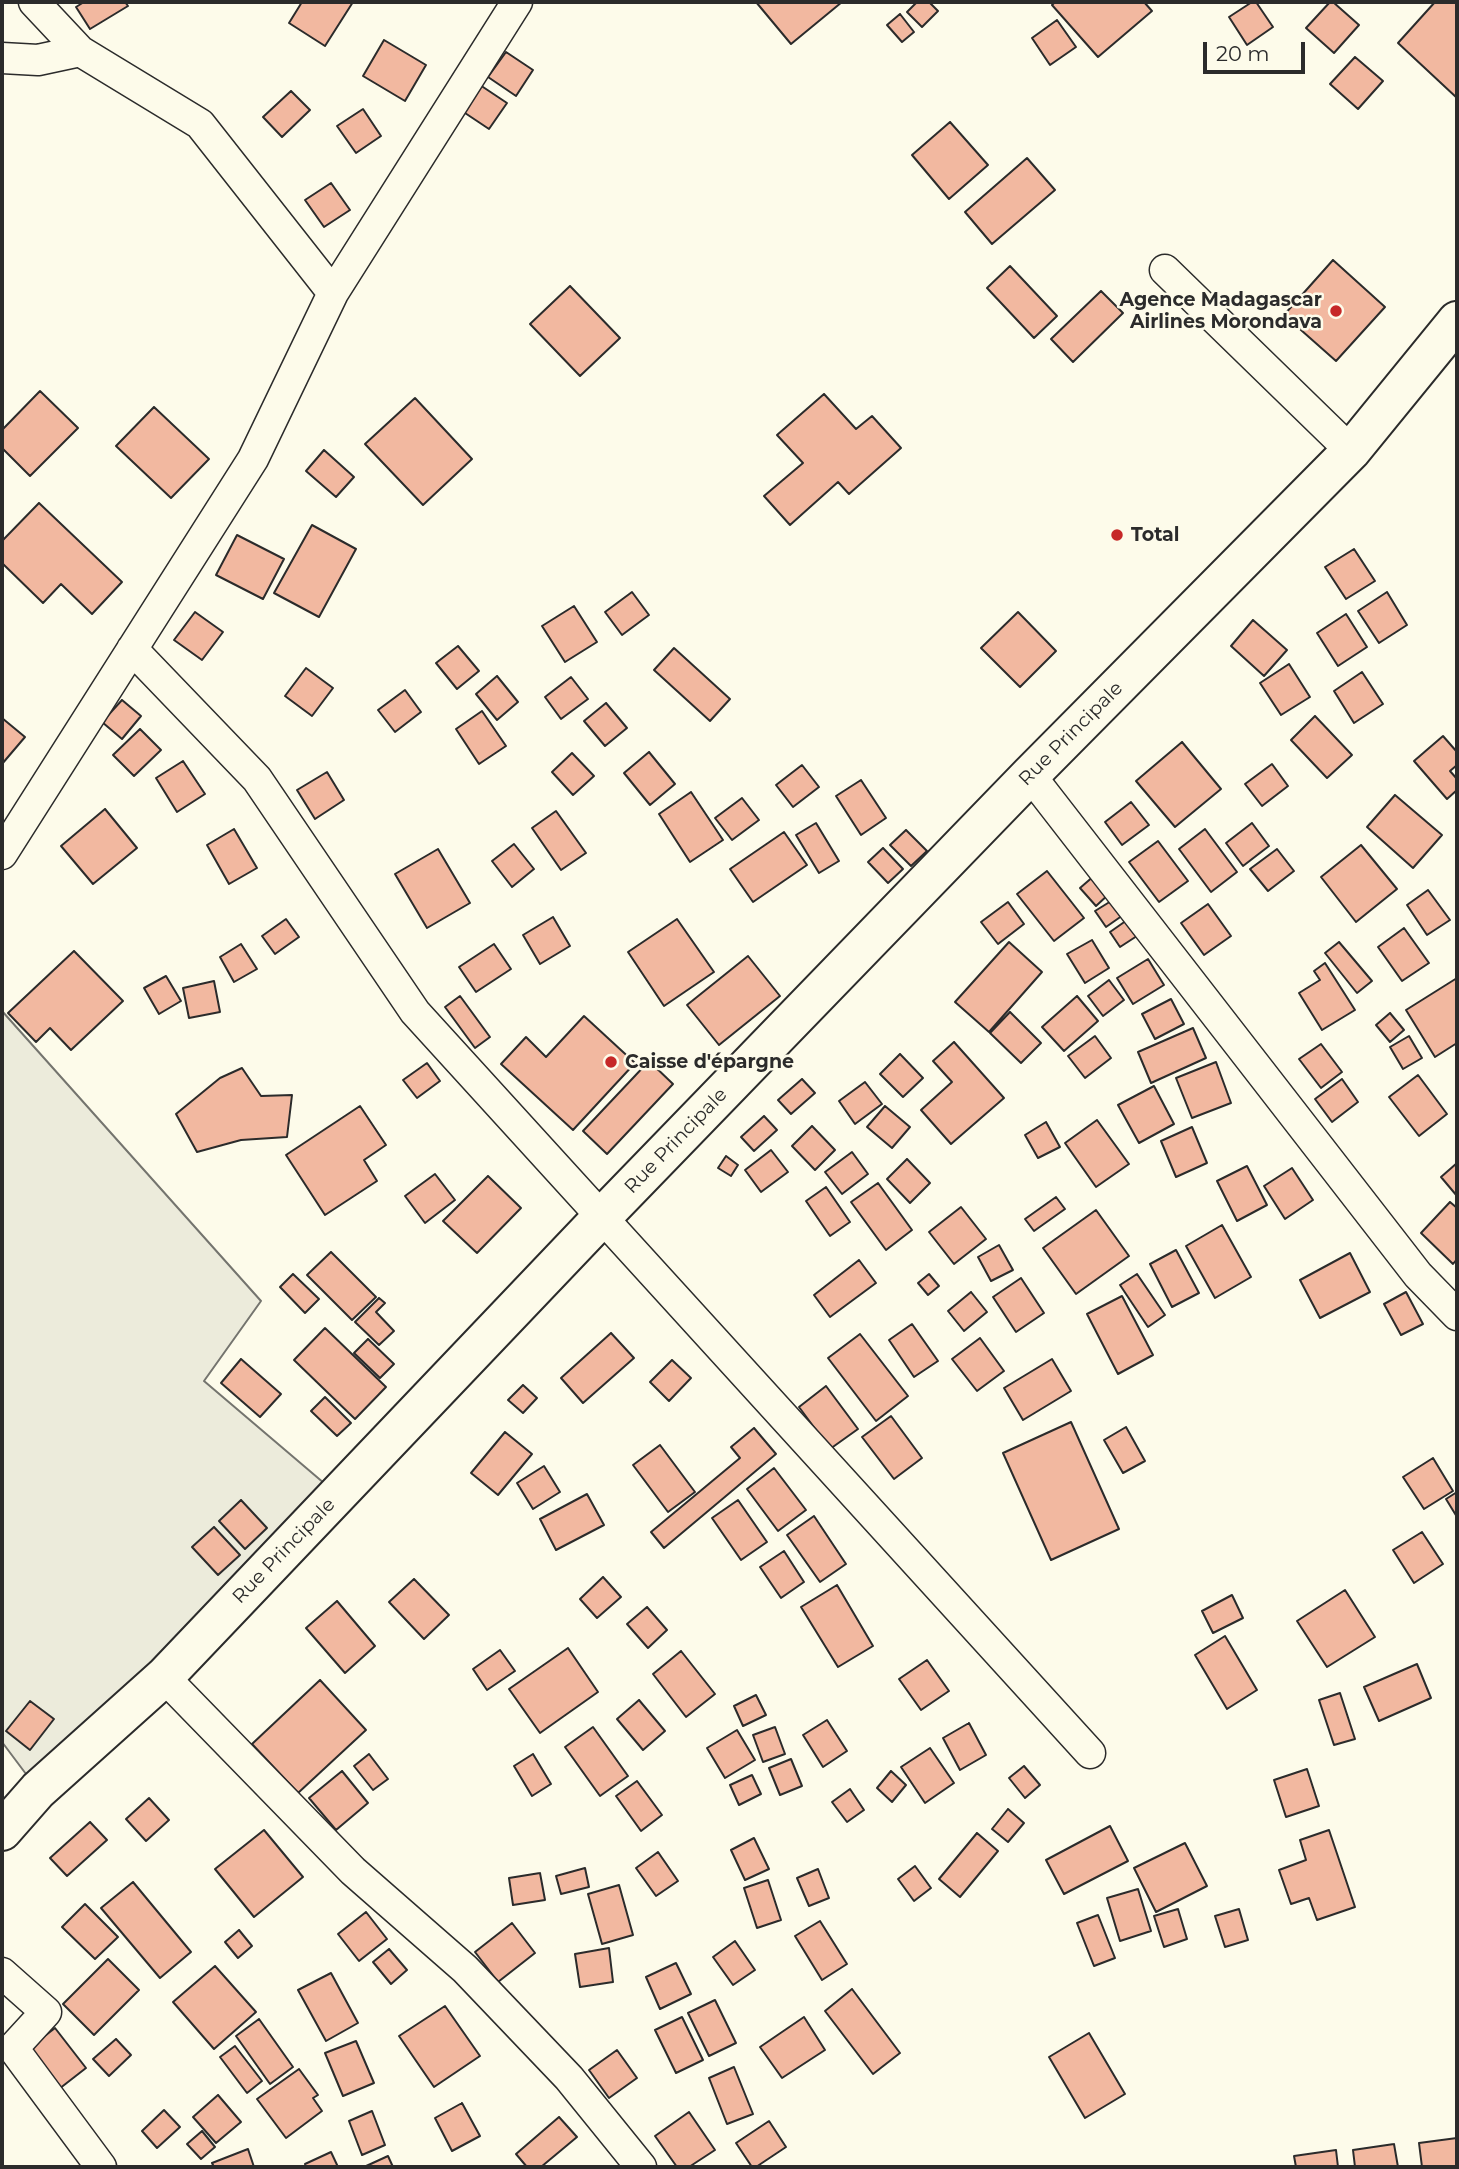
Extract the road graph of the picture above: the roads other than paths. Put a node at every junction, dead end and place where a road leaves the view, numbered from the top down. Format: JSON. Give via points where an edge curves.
{"nodes":[{"id":1,"x":34,"y":2,"type":"edge"},
{"id":2,"x":517,"y":2,"type":"edge"},
{"id":3,"x":80,"y":51,"type":"junction"},
{"id":4,"x":2,"y":58,"type":"edge"},
{"id":5,"x":1165,"y":270,"type":"dead end"},
{"id":6,"x":333,"y":293,"type":"junction"},
{"id":7,"x":1457,"y":321,"type":"edge"},
{"id":8,"x":1351,"y":451,"type":"junction"},
{"id":9,"x":132,"y":649,"type":"junction"},
{"id":10,"x":1030,"y":775,"type":"junction"},
{"id":11,"x":2,"y":854,"type":"edge"},
{"id":12,"x":602,"y":1217,"type":"junction"},
{"id":13,"x":1457,"y":1315,"type":"edge"},
{"id":14,"x":164,"y":1677,"type":"junction"},
{"id":15,"x":1090,"y":1753,"type":"dead end"},
{"id":16,"x":2,"y":1830,"type":"edge"},
{"id":17,"x":2,"y":1973,"type":"edge"},
{"id":18,"x":101,"y":2167,"type":"edge"},
{"id":19,"x":641,"y":2167,"type":"edge"}],
"edges":[{"from":1,"to":3,"type":"street"},
{"from":2,"to":6,"type":"street"},
{"from":3,"to":4,"type":"street","via":[[38,60]]},
{"from":3,"to":6,"type":"street","via":[[200,124]]},
{"from":5,"to":8,"type":"street"},
{"from":6,"to":9,"type":"street","via":[[253,459]]},
{"from":7,"to":8,"type":"main road","name":"Rue Principale"},
{"from":8,"to":10,"type":"main road","name":"Rue Principale"},
{"from":9,"to":11,"type":"street"},
{"from":9,"to":12,"type":"street","via":[[257,779],[415,1013]]},
{"from":10,"to":12,"type":"main road","name":"Rue Principale"},
{"from":10,"to":13,"type":"street","via":[[1418,1275]]},
{"from":12,"to":14,"type":"main road","name":"Rue Principale"},
{"from":12,"to":15,"type":"street"},
{"from":14,"to":16,"type":"main road","name":"Rue Principale","via":[[38,1790]]},
{"from":14,"to":19,"type":"street","via":[[353,1871],[465,1969],[569,2078]]},
{"from":17,"to":18,"type":"street","via":[[46,2012],[13,2048]]}]}
